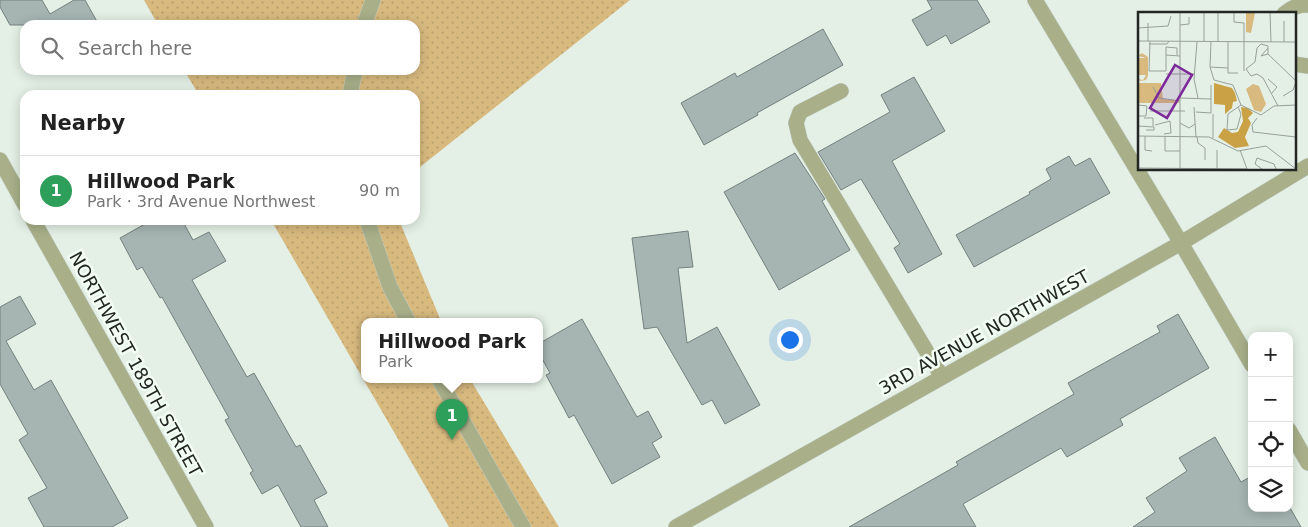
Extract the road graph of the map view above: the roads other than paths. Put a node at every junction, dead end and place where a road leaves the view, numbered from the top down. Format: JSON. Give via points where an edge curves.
{"nodes":[{"id":1,"x":373,"y":0,"type":"edge"},
{"id":2,"x":1035,"y":0,"type":"edge"},
{"id":3,"x":1308,"y":5,"type":"edge"},
{"id":4,"x":1286,"y":12,"type":"edge"},
{"id":5,"x":366,"y":20,"type":"edge"},
{"id":6,"x":354,"y":75,"type":"edge"},
{"id":7,"x":351,"y":90,"type":"edge"},
{"id":8,"x":841,"y":90,"type":"dead end"},
{"id":9,"x":0,"y":160,"type":"edge"},
{"id":10,"x":1308,"y":166,"type":"edge"},
{"id":11,"x":20,"y":196,"type":"edge"},
{"id":12,"x":36,"y":225,"type":"edge"},
{"id":13,"x":369,"y":225,"type":"edge"},
{"id":14,"x":1181,"y":243,"type":"junction"},
{"id":15,"x":406,"y":318,"type":"edge"},
{"id":16,"x":1248,"y":358,"type":"edge"},
{"id":17,"x":942,"y":377,"type":"junction"},
{"id":18,"x":441,"y":383,"type":"edge"},
{"id":19,"x":1293,"y":437,"type":"edge"},
{"id":20,"x":1308,"y":463,"type":"edge"},
{"id":21,"x":206,"y":527,"type":"edge"},
{"id":22,"x":523,"y":527,"type":"edge"},
{"id":23,"x":676,"y":527,"type":"edge"}],
"edges":[{"from":1,"to":5,"type":"street"},
{"from":2,"to":14,"type":"street"},
{"from":3,"to":4,"type":"street"},
{"from":6,"to":7,"type":"street"},
{"from":8,"to":17,"type":"street","via":[[800,112],[796,123],[800,140]]},
{"from":9,"to":11,"type":"street"},
{"from":10,"to":14,"type":"street","name":"3RD AVENUE NORTHWEST"},
{"from":12,"to":21,"type":"street","name":"NORTHWEST 189TH STREET"},
{"from":13,"to":15,"type":"street","via":[[390,286]]},
{"from":14,"to":16,"type":"street"},
{"from":14,"to":17,"type":"street","name":"3RD AVENUE NORTHWEST"},
{"from":17,"to":23,"type":"street","name":"3RD AVENUE NORTHWEST"},
{"from":18,"to":22,"type":"street"},
{"from":19,"to":20,"type":"street"}]}
